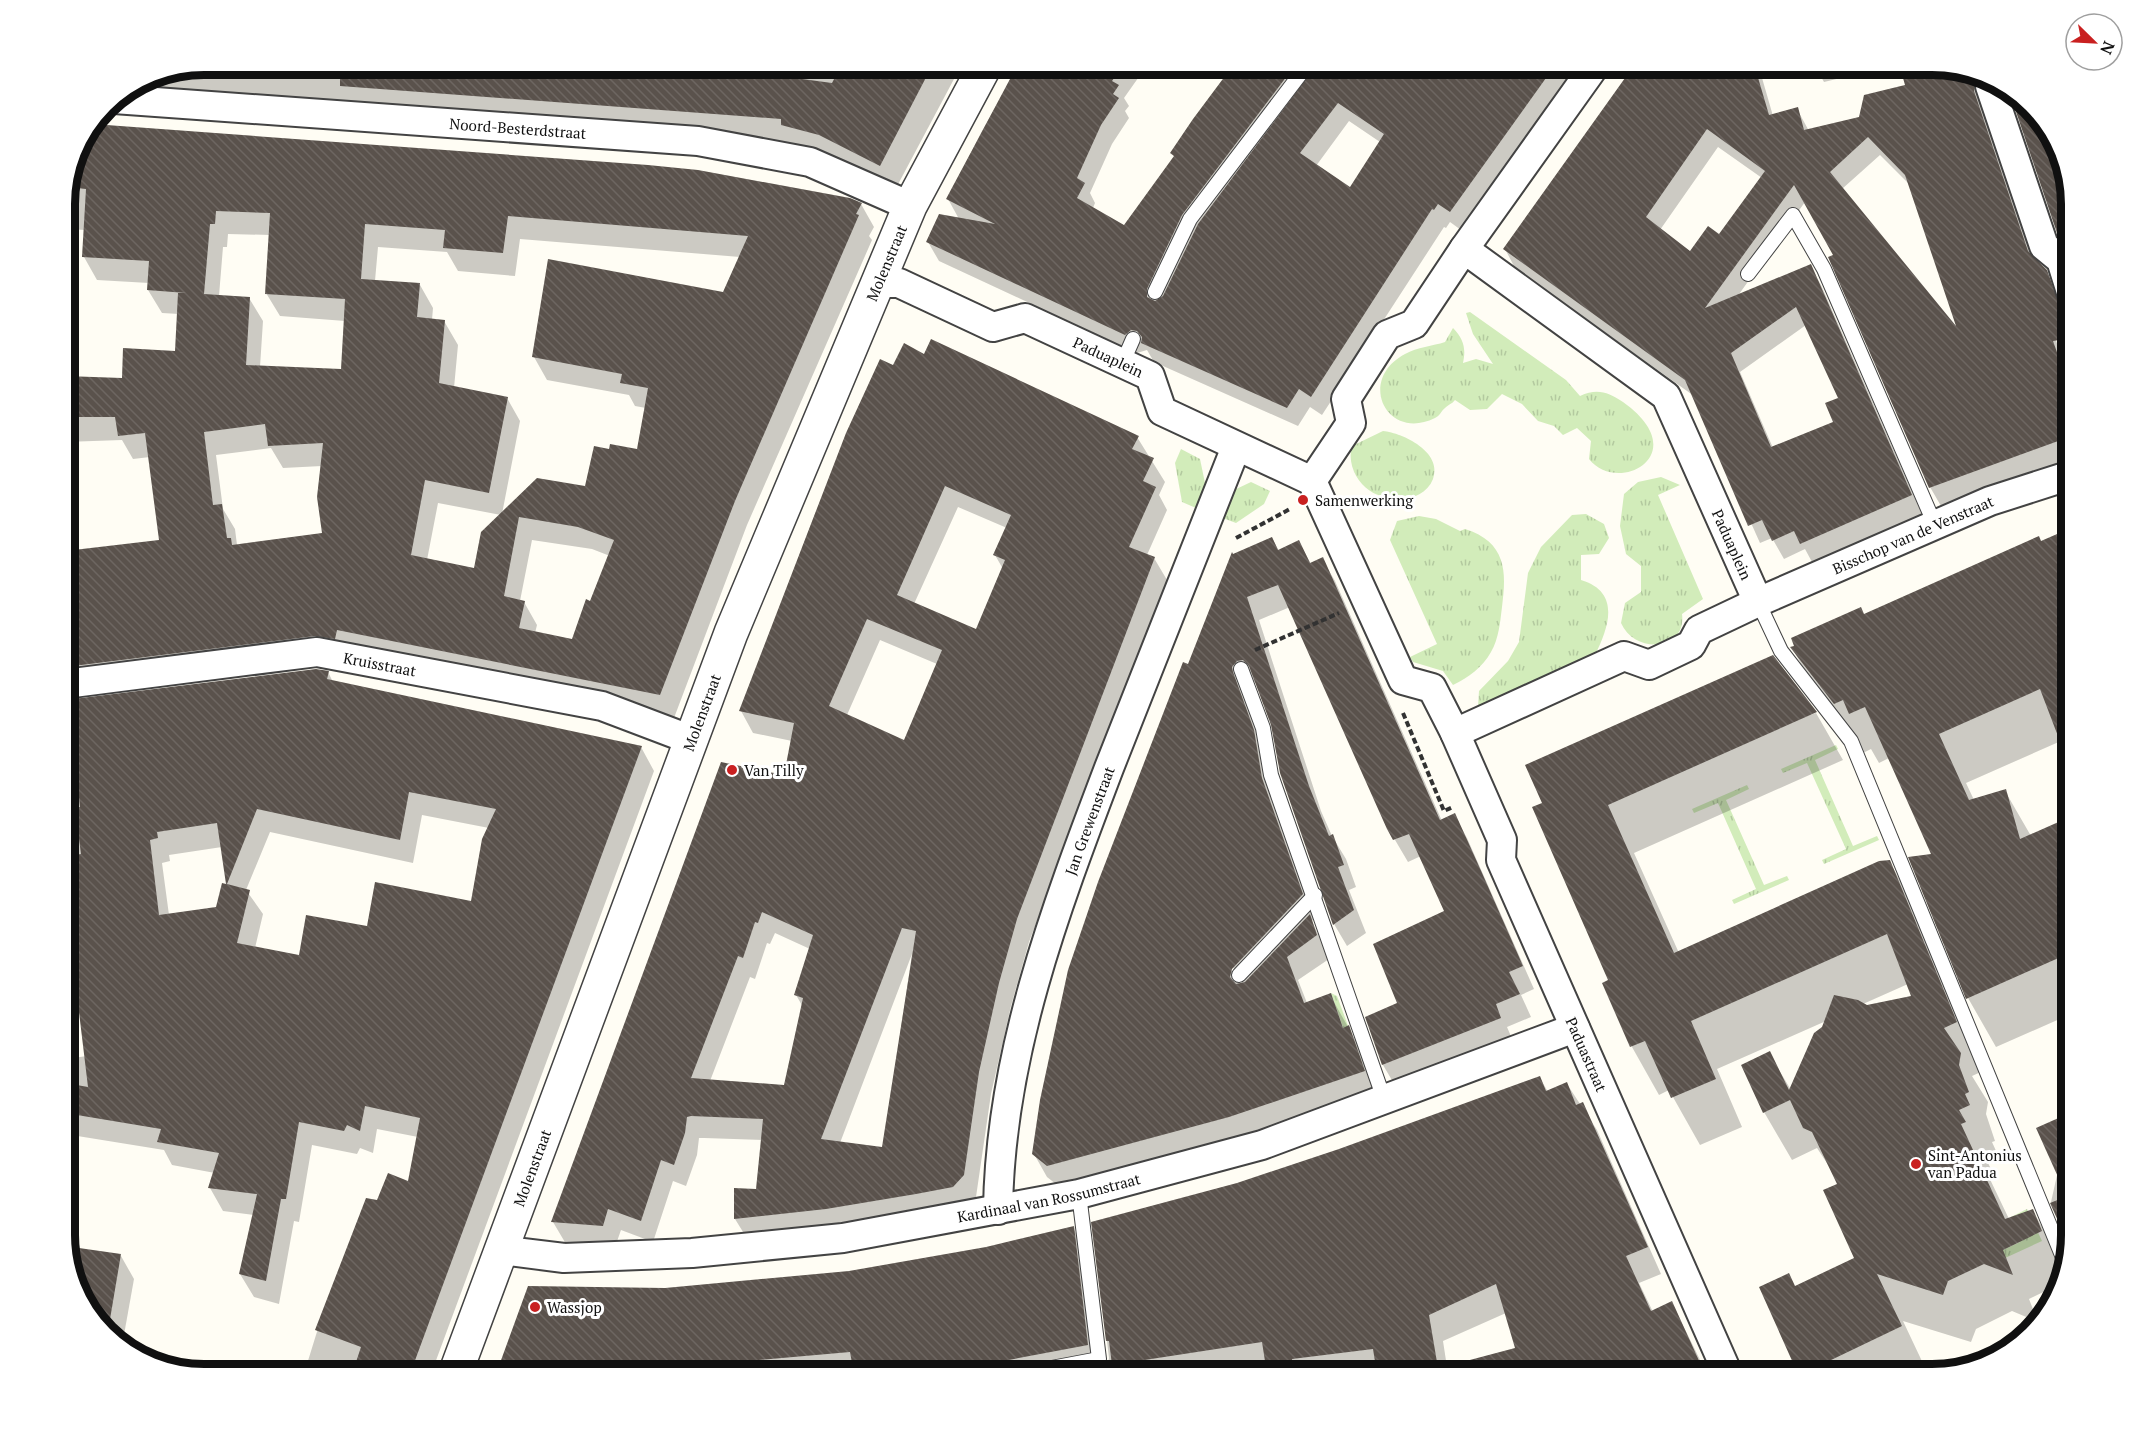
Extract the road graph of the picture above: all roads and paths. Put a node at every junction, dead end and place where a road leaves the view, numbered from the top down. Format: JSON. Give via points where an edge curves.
{"nodes":[{"id":1,"x":980,"y":75,"type":"edge"},
{"id":2,"x":1300,"y":75,"type":"edge"},
{"id":3,"x":1588,"y":75,"type":"edge"},
{"id":4,"x":1991,"y":89,"type":"edge"},
{"id":5,"x":128,"y":100,"type":"edge"},
{"id":6,"x":910,"y":206,"type":"junction"},
{"id":7,"x":1464,"y":249,"type":"junction"},
{"id":8,"x":2061,"y":260,"type":"edge"},
{"id":9,"x":1748,"y":274,"type":"dead end"},
{"id":10,"x":879,"y":283,"type":"junction"},
{"id":11,"x":1155,"y":292,"type":"dead end"},
{"id":12,"x":1236,"y":447,"type":"junction"},
{"id":13,"x":2061,"y":478,"type":"edge"},
{"id":14,"x":1318,"y":492,"type":"junction"},
{"id":15,"x":1935,"y":525,"type":"junction"},
{"id":16,"x":1202,"y":532,"type":"junction"},
{"id":17,"x":1367,"y":601,"type":"junction"},
{"id":18,"x":1758,"y":602,"type":"junction"},
{"id":19,"x":1241,"y":669,"type":"joint"},
{"id":20,"x":75,"y":683,"type":"edge"},
{"id":21,"x":1455,"y":733,"type":"junction"},
{"id":22,"x":689,"y":739,"type":"junction"},
{"id":23,"x":1315,"y":895,"type":"junction"},
{"id":24,"x":1239,"y":975,"type":"dead end"},
{"id":25,"x":1575,"y":1028,"type":"junction"},
{"id":26,"x":1384,"y":1099,"type":"junction"},
{"id":27,"x":1079,"y":1194,"type":"junction"},
{"id":28,"x":998,"y":1210,"type":"junction"},
{"id":29,"x":500,"y":1250,"type":"junction"},
{"id":30,"x":2060,"y":1250,"type":"edge"},
{"id":31,"x":459,"y":1364,"type":"edge"},
{"id":32,"x":1073,"y":1364,"type":"edge"},
{"id":33,"x":1724,"y":1364,"type":"edge"}],
"edges":[{"from":1,"to":6,"type":"street","name":"Molenstraat"},
{"from":2,"to":11,"type":"lane","via":[[1190,219]]},
{"from":3,"to":7,"type":"street"},
{"from":4,"to":8,"type":"street","via":[[2044,246]]},
{"from":5,"to":6,"type":"street","name":"Noord-Besterdstraat","via":[[698,141],[810,162]]},
{"from":6,"to":10,"type":"street","name":"Molenstraat"},
{"from":7,"to":14,"type":"street","via":[[1414,324],[1387,334],[1346,399],[1351,423]]},
{"from":7,"to":18,"type":"street","name":"Paduaplein","via":[[1666,396]]},
{"from":9,"to":15,"type":"lane","via":[[1793,215],[1824,269]]},
{"from":10,"to":12,"type":"street","name":"Paduaplein","via":[[899,282],[993,327],[1024,318],[1128,351],[1150,376],[1162,411]]},
{"from":10,"to":22,"type":"street","name":"Molenstraat"},
{"from":12,"to":14,"type":"street","name":"Paduaplein"},
{"from":12,"to":16,"type":"street","name":"Jan Grewenstraat"},
{"from":13,"to":15,"type":"street","name":"Bisschop van de Venstraat","via":[[1990,501]]},
{"from":14,"to":16,"type":"path","via":[[1229,542]]},
{"from":14,"to":17,"type":"street"},
{"from":15,"to":18,"type":"street","name":"Bisschop van de Venstraat"},
{"from":16,"to":28,"type":"street","name":"Jan Grewenstraat","via":[[1042,949],[1019,1040],[999,1168]]},
{"from":17,"to":19,"type":"path","via":[[1248,654]]},
{"from":17,"to":21,"type":"street","via":[[1403,680],[1432,688]]},
{"from":18,"to":21,"type":"street","via":[[1698,630],[1691,645],[1649,665],[1624,656]]},
{"from":18,"to":30,"type":"lane","via":[[1781,651],[1851,741]]},
{"from":19,"to":23,"type":"lane","via":[[1263,728],[1271,775]]},
{"from":20,"to":22,"type":"street","name":"Kruisstraat","via":[[316,652],[602,706]]},
{"from":21,"to":25,"type":"street","name":"Paduastraat","via":[[1502,840],[1501,860]]},
{"from":22,"to":29,"type":"street","name":"Molenstraat"},
{"from":23,"to":24,"type":"lane"},
{"from":23,"to":26,"type":"lane"},
{"from":25,"to":26,"type":"street","name":"Kardinaal van Rossumstraat"},
{"from":25,"to":33,"type":"street","name":"Paduastraat"},
{"from":26,"to":27,"type":"street","name":"Kardinaal van Rossumstraat","via":[[1262,1144]]},
{"from":27,"to":28,"type":"street","name":"Kardinaal van Rossumstraat"},
{"from":27,"to":32,"type":"lane","via":[[1099,1359]]},
{"from":28,"to":29,"type":"street","name":"Kardinaal van Rossumstraat","via":[[843,1238],[692,1253],[564,1258]]},
{"from":29,"to":31,"type":"street","name":"Molenstraat"}]}
